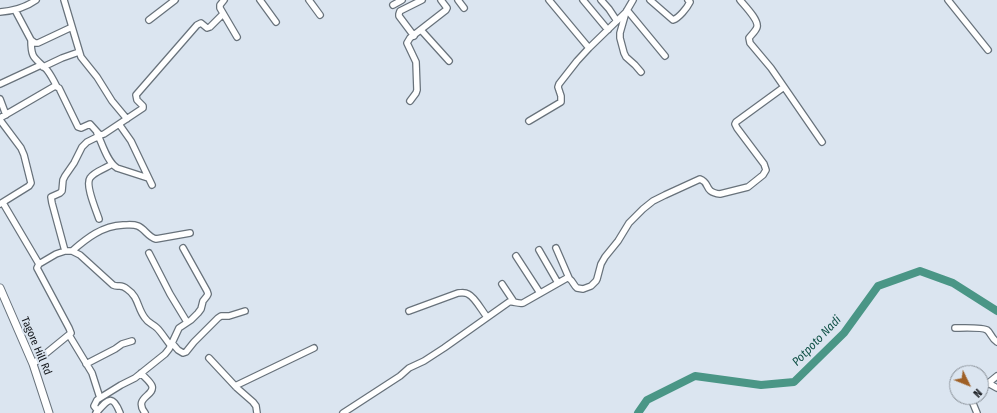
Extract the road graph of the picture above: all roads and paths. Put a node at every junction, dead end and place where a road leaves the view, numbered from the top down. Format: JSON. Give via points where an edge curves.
{"nodes":[{"id":1,"x":36,"y":0,"type":"edge"},
{"id":2,"x":64,"y":0,"type":"edge"},
{"id":3,"x":175,"y":0,"type":"edge"},
{"id":4,"x":224,"y":0,"type":"edge"},
{"id":5,"x":260,"y":0,"type":"edge"},
{"id":6,"x":309,"y":0,"type":"edge"},
{"id":7,"x":402,"y":0,"type":"edge"},
{"id":8,"x":422,"y":0,"type":"edge"},
{"id":9,"x":441,"y":0,"type":"edge"},
{"id":10,"x":458,"y":0,"type":"edge"},
{"id":11,"x":549,"y":0,"type":"edge"},
{"id":12,"x":583,"y":0,"type":"edge"},
{"id":13,"x":601,"y":0,"type":"edge"},
{"id":14,"x":633,"y":0,"type":"edge"},
{"id":15,"x":650,"y":0,"type":"edge"},
{"id":16,"x":688,"y":0,"type":"edge"},
{"id":17,"x":948,"y":0,"type":"edge"},
{"id":18,"x":740,"y":1,"type":"edge"},
{"id":19,"x":393,"y":5,"type":"dead end"},
{"id":20,"x":464,"y":8,"type":"dead end"},
{"id":21,"x":15,"y":10,"type":"junction"},
{"id":22,"x":626,"y":11,"type":"junction"},
{"id":23,"x":0,"y":12,"type":"edge"},
{"id":24,"x":223,"y":14,"type":"junction"},
{"id":25,"x":320,"y":15,"type":"dead end"},
{"id":26,"x":149,"y":20,"type":"dead end"},
{"id":27,"x":276,"y":22,"type":"dead end"},
{"id":28,"x":617,"y":22,"type":"junction"},
{"id":29,"x":72,"y":27,"type":"junction"},
{"id":30,"x":421,"y":30,"type":"junction"},
{"id":31,"x":608,"y":30,"type":"junction"},
{"id":32,"x":414,"y":36,"type":"junction"},
{"id":33,"x":237,"y":37,"type":"dead end"},
{"id":34,"x":31,"y":40,"type":"junction"},
{"id":35,"x":589,"y":48,"type":"junction"},
{"id":36,"x":988,"y":50,"type":"dead end"},
{"id":37,"x":79,"y":52,"type":"junction"},
{"id":38,"x":665,"y":56,"type":"dead end"},
{"id":39,"x":449,"y":61,"type":"dead end"},
{"id":40,"x":42,"y":66,"type":"junction"},
{"id":41,"x":641,"y":72,"type":"dead end"},
{"id":42,"x":0,"y":84,"type":"edge"},
{"id":43,"x":57,"y":87,"type":"junction"},
{"id":44,"x":784,"y":87,"type":"junction"},
{"id":45,"x":0,"y":99,"type":"edge"},
{"id":46,"x":410,"y":101,"type":"dead end"},
{"id":47,"x":6,"y":115,"type":"junction"},
{"id":48,"x":0,"y":119,"type":"edge"},
{"id":49,"x":127,"y":119,"type":"junction"},
{"id":50,"x":529,"y":121,"type":"dead end"},
{"id":51,"x":119,"y":124,"type":"junction"},
{"id":52,"x":98,"y":134,"type":"junction"},
{"id":53,"x":822,"y":142,"type":"dead end"},
{"id":54,"x":112,"y":164,"type":"junction"},
{"id":55,"x":148,"y":178,"type":"junction"},
{"id":56,"x":152,"y":185,"type":"dead end"},
{"id":57,"x":1,"y":204,"type":"edge"},
{"id":58,"x":99,"y":218,"type":"dead end"},
{"id":59,"x":190,"y":233,"type":"dead end"},
{"id":60,"x":183,"y":248,"type":"dead end"},
{"id":61,"x":556,"y":248,"type":"dead end"},
{"id":62,"x":539,"y":250,"type":"dead end"},
{"id":63,"x":68,"y":251,"type":"junction"},
{"id":64,"x":149,"y":253,"type":"dead end"},
{"id":65,"x":516,"y":256,"type":"dead end"},
{"id":66,"x":39,"y":264,"type":"junction"},
{"id":67,"x":569,"y":278,"type":"junction"},
{"id":68,"x":558,"y":283,"type":"junction"},
{"id":69,"x":502,"y":284,"type":"dead end"},
{"id":70,"x":0,"y":288,"type":"edge"},
{"id":71,"x":540,"y":293,"type":"junction"},
{"id":72,"x":514,"y":302,"type":"junction"},
{"id":73,"x":245,"y":311,"type":"dead end"},
{"id":74,"x":409,"y":311,"type":"dead end"},
{"id":75,"x":487,"y":317,"type":"junction"},
{"id":76,"x":187,"y":322,"type":"junction"},
{"id":77,"x":955,"y":328,"type":"dead end"},
{"id":78,"x":69,"y":335,"type":"junction"},
{"id":79,"x":132,"y":341,"type":"dead end"},
{"id":80,"x":997,"y":342,"type":"edge"},
{"id":81,"x":171,"y":344,"type":"junction"},
{"id":82,"x":314,"y":348,"type":"dead end"},
{"id":83,"x":209,"y":358,"type":"dead end"},
{"id":84,"x":33,"y":364,"type":"junction"},
{"id":85,"x":86,"y":364,"type":"junction"},
{"id":86,"x":141,"y":373,"type":"junction"},
{"id":87,"x":997,"y":376,"type":"edge"},
{"id":88,"x":989,"y":382,"type":"edge"},
{"id":89,"x":235,"y":386,"type":"junction"},
{"id":90,"x":100,"y":398,"type":"junction"},
{"id":91,"x":97,"y":412,"type":"edge"},
{"id":92,"x":49,"y":413,"type":"edge"},
{"id":93,"x":120,"y":413,"type":"edge"},
{"id":94,"x":145,"y":413,"type":"edge"},
{"id":95,"x":257,"y":413,"type":"edge"},
{"id":96,"x":342,"y":413,"type":"edge"}],
"edges":[{"from":1,"to":21,"type":"street"},
{"from":2,"to":29,"type":"street"},
{"from":3,"to":26,"type":"street"},
{"from":4,"to":24,"type":"street","via":[[220,5]]},
{"from":5,"to":27,"type":"street"},
{"from":6,"to":25,"type":"street"},
{"from":7,"to":19,"type":"street"},
{"from":8,"to":32,"type":"street","via":[[400,11],[399,14]]},
{"from":9,"to":30,"type":"street","via":[[446,10]]},
{"from":10,"to":20,"type":"street"},
{"from":11,"to":35,"type":"street"},
{"from":12,"to":31,"type":"street"},
{"from":13,"to":28,"type":"street"},
{"from":14,"to":22,"type":"street"},
{"from":15,"to":16,"type":"street","via":[[673,20],[689,4]]},
{"from":17,"to":36,"type":"street"},
{"from":18,"to":44,"type":"street","via":[[757,25],[749,40]]},
{"from":21,"to":23,"type":"street"},
{"from":21,"to":34,"type":"street"},
{"from":22,"to":28,"type":"street"},
{"from":22,"to":38,"type":"street"},
{"from":22,"to":41,"type":"street","via":[[620,33],[621,43],[626,56]]},
{"from":24,"to":33,"type":"street"},
{"from":24,"to":49,"type":"street","via":[[210,27],[207,28],[201,23],[197,25],[136,95],[143,106]]},
{"from":28,"to":31,"type":"street"},
{"from":29,"to":34,"type":"street","via":[[38,43]]},
{"from":29,"to":37,"type":"street"},
{"from":30,"to":32,"type":"street"},
{"from":30,"to":39,"type":"street"},
{"from":31,"to":35,"type":"street"},
{"from":32,"to":46,"type":"street","via":[[407,43],[416,62],[417,90]]},
{"from":34,"to":40,"type":"street","via":[[32,54]]},
{"from":35,"to":50,"type":"street","via":[[558,87],[562,96],[561,102]]},
{"from":37,"to":40,"type":"street"},
{"from":37,"to":49,"type":"street"},
{"from":40,"to":42,"type":"street"},
{"from":40,"to":43,"type":"street"},
{"from":43,"to":47,"type":"street","via":[[50,88]]},
{"from":43,"to":52,"type":"street","via":[[78,127],[90,124]]},
{"from":44,"to":53,"type":"street"},
{"from":44,"to":67,"type":"street","via":[[735,124],[766,167],[763,175],[744,188],[720,194],[710,191],[700,179],[653,201],[629,223],[605,257],[598,278],[591,286],[579,289]]},
{"from":45,"to":47,"type":"street"},
{"from":47,"to":48,"type":"street"},
{"from":48,"to":57,"type":"street","via":[[21,148],[30,183]]},
{"from":49,"to":51,"type":"street"},
{"from":51,"to":52,"type":"street","via":[[104,134]]},
{"from":51,"to":55,"type":"street","via":[[131,141]]},
{"from":52,"to":54,"type":"street"},
{"from":52,"to":63,"type":"street","via":[[82,148],[65,176],[60,193],[51,197]]},
{"from":54,"to":55,"type":"street"},
{"from":54,"to":58,"type":"street","via":[[94,174],[89,181]]},
{"from":55,"to":56,"type":"street"},
{"from":57,"to":66,"type":"street"},
{"from":59,"to":63,"type":"street","via":[[156,239],[137,226],[120,225],[93,234]]},
{"from":60,"to":76,"type":"street","via":[[208,294],[198,313]]},
{"from":61,"to":67,"type":"street"},
{"from":62,"to":68,"type":"street"},
{"from":63,"to":66,"type":"street","via":[[56,254]]},
{"from":63,"to":81,"type":"street","via":[[80,255],[113,285],[122,285],[132,293],[145,318]]},
{"from":64,"to":76,"type":"street"},
{"from":65,"to":71,"type":"street"},
{"from":66,"to":78,"type":"street","via":[[38,271],[69,328]]},
{"from":67,"to":68,"type":"street"},
{"from":68,"to":71,"type":"street"},
{"from":69,"to":72,"type":"street"},
{"from":70,"to":84,"type":"main road","name":"Tagore Hill Rd"},
{"from":71,"to":72,"type":"street","via":[[520,304]]},
{"from":72,"to":75,"type":"street","via":[[509,302]]},
{"from":73,"to":81,"type":"street","via":[[218,318],[186,352],[181,352]]},
{"from":74,"to":75,"type":"street","via":[[464,292],[471,296]]},
{"from":75,"to":96,"type":"street","via":[[444,348]]},
{"from":76,"to":81,"type":"street","via":[[179,328]]},
{"from":77,"to":80,"type":"street","via":[[984,329]]},
{"from":78,"to":84,"type":"street"},
{"from":78,"to":85,"type":"street"},
{"from":79,"to":85,"type":"street"},
{"from":81,"to":86,"type":"street","via":[[165,354]]},
{"from":82,"to":89,"type":"street"},
{"from":83,"to":89,"type":"street"},
{"from":84,"to":92,"type":"main road","name":"Tagore Hill Rd"},
{"from":85,"to":90,"type":"street","via":[[94,378]]},
{"from":86,"to":90,"type":"street"},
{"from":86,"to":94,"type":"street","via":[[152,385],[141,402]]},
{"from":87,"to":88,"type":"street"},
{"from":89,"to":95,"type":"street","via":[[253,402]]},
{"from":90,"to":91,"type":"street","via":[[94,406]]},
{"from":91,"to":93,"type":"street","via":[[110,400],[114,401]]}]}
